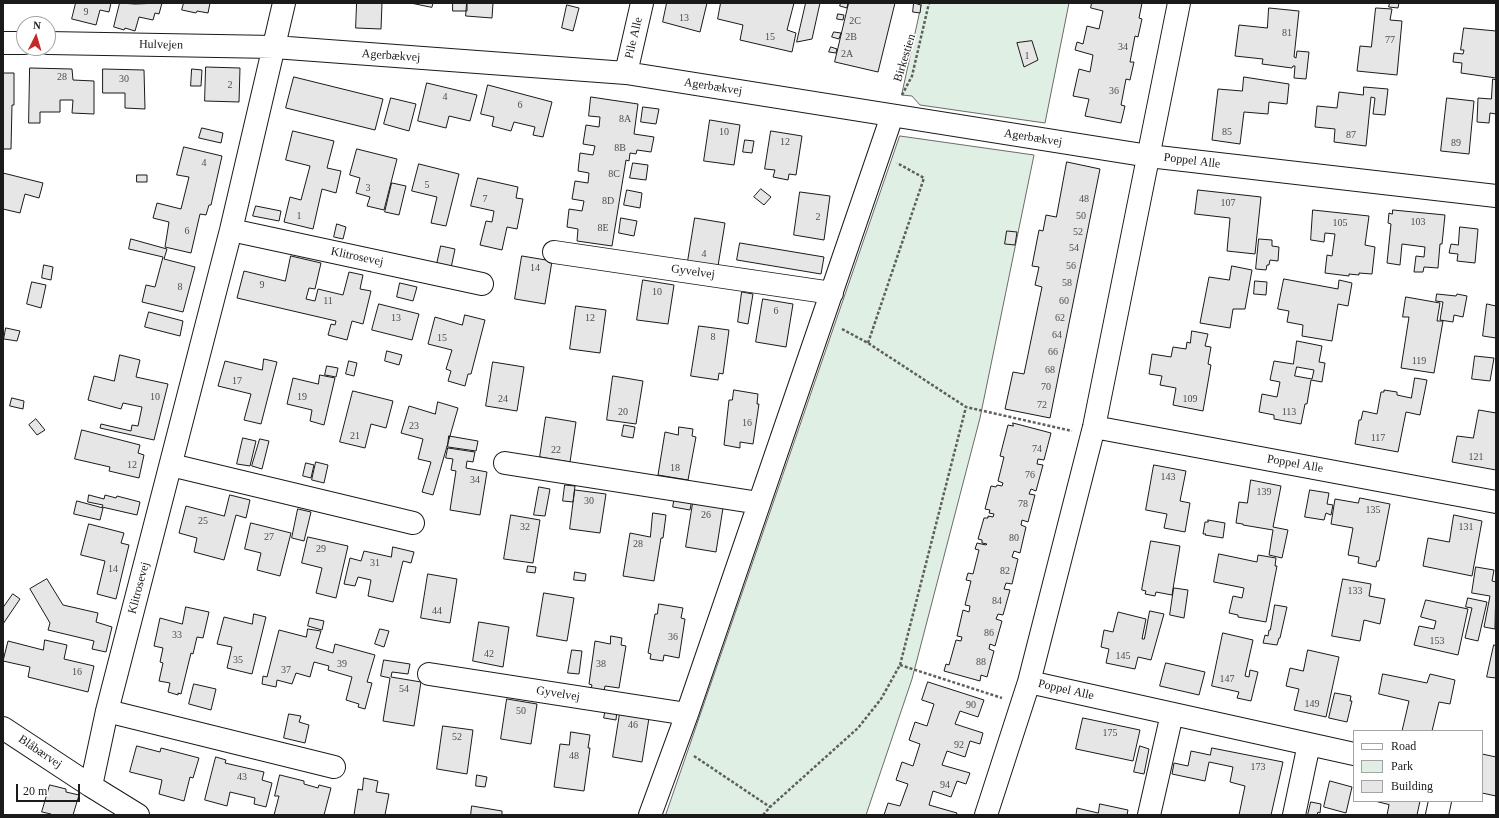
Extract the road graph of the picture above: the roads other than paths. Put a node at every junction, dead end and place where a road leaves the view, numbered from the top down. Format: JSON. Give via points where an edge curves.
{"nodes":[{"id":1,"x":284,"y":3,"type":"edge"},
{"id":2,"x":642,"y":3,"type":"edge"},
{"id":3,"x":1179,"y":3,"type":"edge"},
{"id":4,"x":3,"y":43,"type":"edge"},
{"id":5,"x":16,"y":43,"type":"edge"},
{"id":6,"x":56,"y":43,"type":"edge"},
{"id":7,"x":274,"y":47,"type":"junction"},
{"id":8,"x":626,"y":73,"type":"junction"},
{"id":9,"x":892,"y":116,"type":"junction"},
{"id":10,"x":1149,"y":156,"type":"junction"},
{"id":11,"x":1496,"y":196,"type":"edge"},
{"id":12,"x":232,"y":230,"type":"junction"},
{"id":13,"x":554,"y":252,"type":"dead end"},
{"id":14,"x":482,"y":284,"type":"dead end"},
{"id":15,"x":832,"y":292,"type":"junction"},
{"id":16,"x":1094,"y":427,"type":"junction"},
{"id":17,"x":505,"y":463,"type":"dead end"},
{"id":18,"x":171,"y":465,"type":"junction"},
{"id":19,"x":1496,"y":502,"type":"edge"},
{"id":20,"x":759,"y":503,"type":"junction"},
{"id":21,"x":413,"y":523,"type":"dead end"},
{"id":22,"x":429,"y":674,"type":"dead end"},
{"id":23,"x":1030,"y":682,"type":"junction"},
{"id":24,"x":107,"y":712,"type":"junction"},
{"id":25,"x":687,"y":714,"type":"junction"},
{"id":26,"x":1172,"y":714,"type":"junction"},
{"id":27,"x":3,"y":728,"type":"edge"},
{"id":28,"x":1309,"y":744,"type":"junction"},
{"id":29,"x":1353,"y":754,"type":"edge"},
{"id":30,"x":334,"y":767,"type":"dead end"},
{"id":31,"x":91,"y":786,"type":"junction"},
{"id":32,"x":1440,"y":802,"type":"edge"},
{"id":33,"x":138,"y":815,"type":"edge"},
{"id":34,"x":650,"y":815,"type":"edge"},
{"id":35,"x":986,"y":815,"type":"edge"},
{"id":36,"x":1149,"y":815,"type":"edge"},
{"id":37,"x":1294,"y":815,"type":"edge"},
{"id":38,"x":1437,"y":815,"type":"edge"}],
"edges":[{"from":1,"to":7,"type":"street","name":"Klitrosevej"},
{"from":2,"to":8,"type":"street","name":"Pile Alle"},
{"from":3,"to":10,"type":"street","name":"Poppel Alle"},
{"from":4,"to":5,"type":"street"},
{"from":6,"to":7,"type":"street","name":"Hulvejen"},
{"from":7,"to":8,"type":"street","name":"Agerbækvej"},
{"from":7,"to":12,"type":"street","name":"Klitrosevej"},
{"from":8,"to":9,"type":"street","name":"Agerbækvej"},
{"from":9,"to":10,"type":"street","name":"Agerbækvej"},
{"from":9,"to":15,"type":"street"},
{"from":10,"to":11,"type":"street","name":"Poppel Alle"},
{"from":10,"to":16,"type":"street","name":"Poppel Alle"},
{"from":12,"to":14,"type":"street","name":"Klitrosevej"},
{"from":12,"to":18,"type":"street","name":"Klitrosevej"},
{"from":13,"to":15,"type":"street","name":"Gyvelvej"},
{"from":15,"to":20,"type":"street"},
{"from":16,"to":19,"type":"street","name":"Poppel Alle"},
{"from":16,"to":23,"type":"street","name":"Poppel Alle"},
{"from":17,"to":20,"type":"street"},
{"from":18,"to":21,"type":"street"},
{"from":18,"to":24,"type":"street","name":"Klitrosevej"},
{"from":20,"to":25,"type":"street"},
{"from":22,"to":25,"type":"street","name":"Gyvelvej"},
{"from":23,"to":26,"type":"street","name":"Poppel Alle"},
{"from":23,"to":35,"type":"street","name":"Poppel Alle"},
{"from":24,"to":30,"type":"street"},
{"from":24,"to":31,"type":"street","name":"Klitrosevej"},
{"from":25,"to":34,"type":"street"},
{"from":26,"to":28,"type":"street","name":"Poppel Alle"},
{"from":26,"to":36,"type":"street"},
{"from":27,"to":31,"type":"street","name":"Blåbærvej"},
{"from":28,"to":29,"type":"street","name":"Poppel Alle"},
{"from":28,"to":37,"type":"street"},
{"from":31,"to":33,"type":"street","name":"Blåbærvej"},
{"from":32,"to":38,"type":"street"}]}
